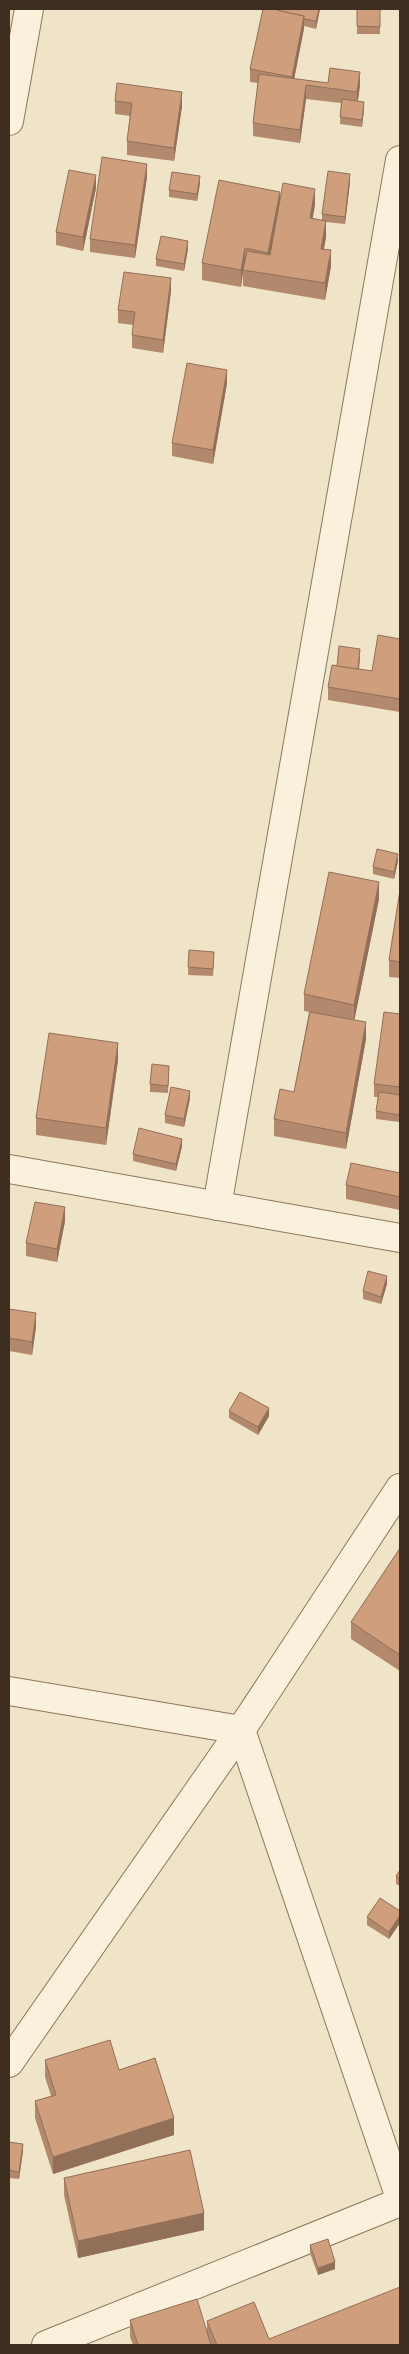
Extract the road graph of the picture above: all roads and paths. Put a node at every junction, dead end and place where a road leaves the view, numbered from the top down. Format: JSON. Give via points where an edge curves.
{"nodes":[{"id":1,"x":29,"y":9,"type":"edge"},
{"id":2,"x":9,"y":122,"type":"edge"},
{"id":3,"x":400,"y":160,"type":"edge"},
{"id":4,"x":9,"y":1169,"type":"edge"},
{"id":5,"x":217,"y":1206,"type":"junction"},
{"id":6,"x":400,"y":1238,"type":"edge"},
{"id":7,"x":400,"y":1488,"type":"edge"},
{"id":8,"x":9,"y":1691,"type":"edge"},
{"id":9,"x":241,"y":1730,"type":"junction"},
{"id":10,"x":9,"y":2063,"type":"edge"},
{"id":11,"x":400,"y":2198,"type":"edge"},
{"id":12,"x":400,"y":2202,"type":"edge"},
{"id":13,"x":46,"y":2345,"type":"edge"}],
"edges":[{"from":1,"to":2,"type":"street"},
{"from":3,"to":5,"type":"street"},
{"from":4,"to":5,"type":"street"},
{"from":5,"to":6,"type":"street"},
{"from":7,"to":9,"type":"street"},
{"from":8,"to":9,"type":"street"},
{"from":9,"to":10,"type":"street"},
{"from":9,"to":11,"type":"street"},
{"from":12,"to":13,"type":"street"}]}
